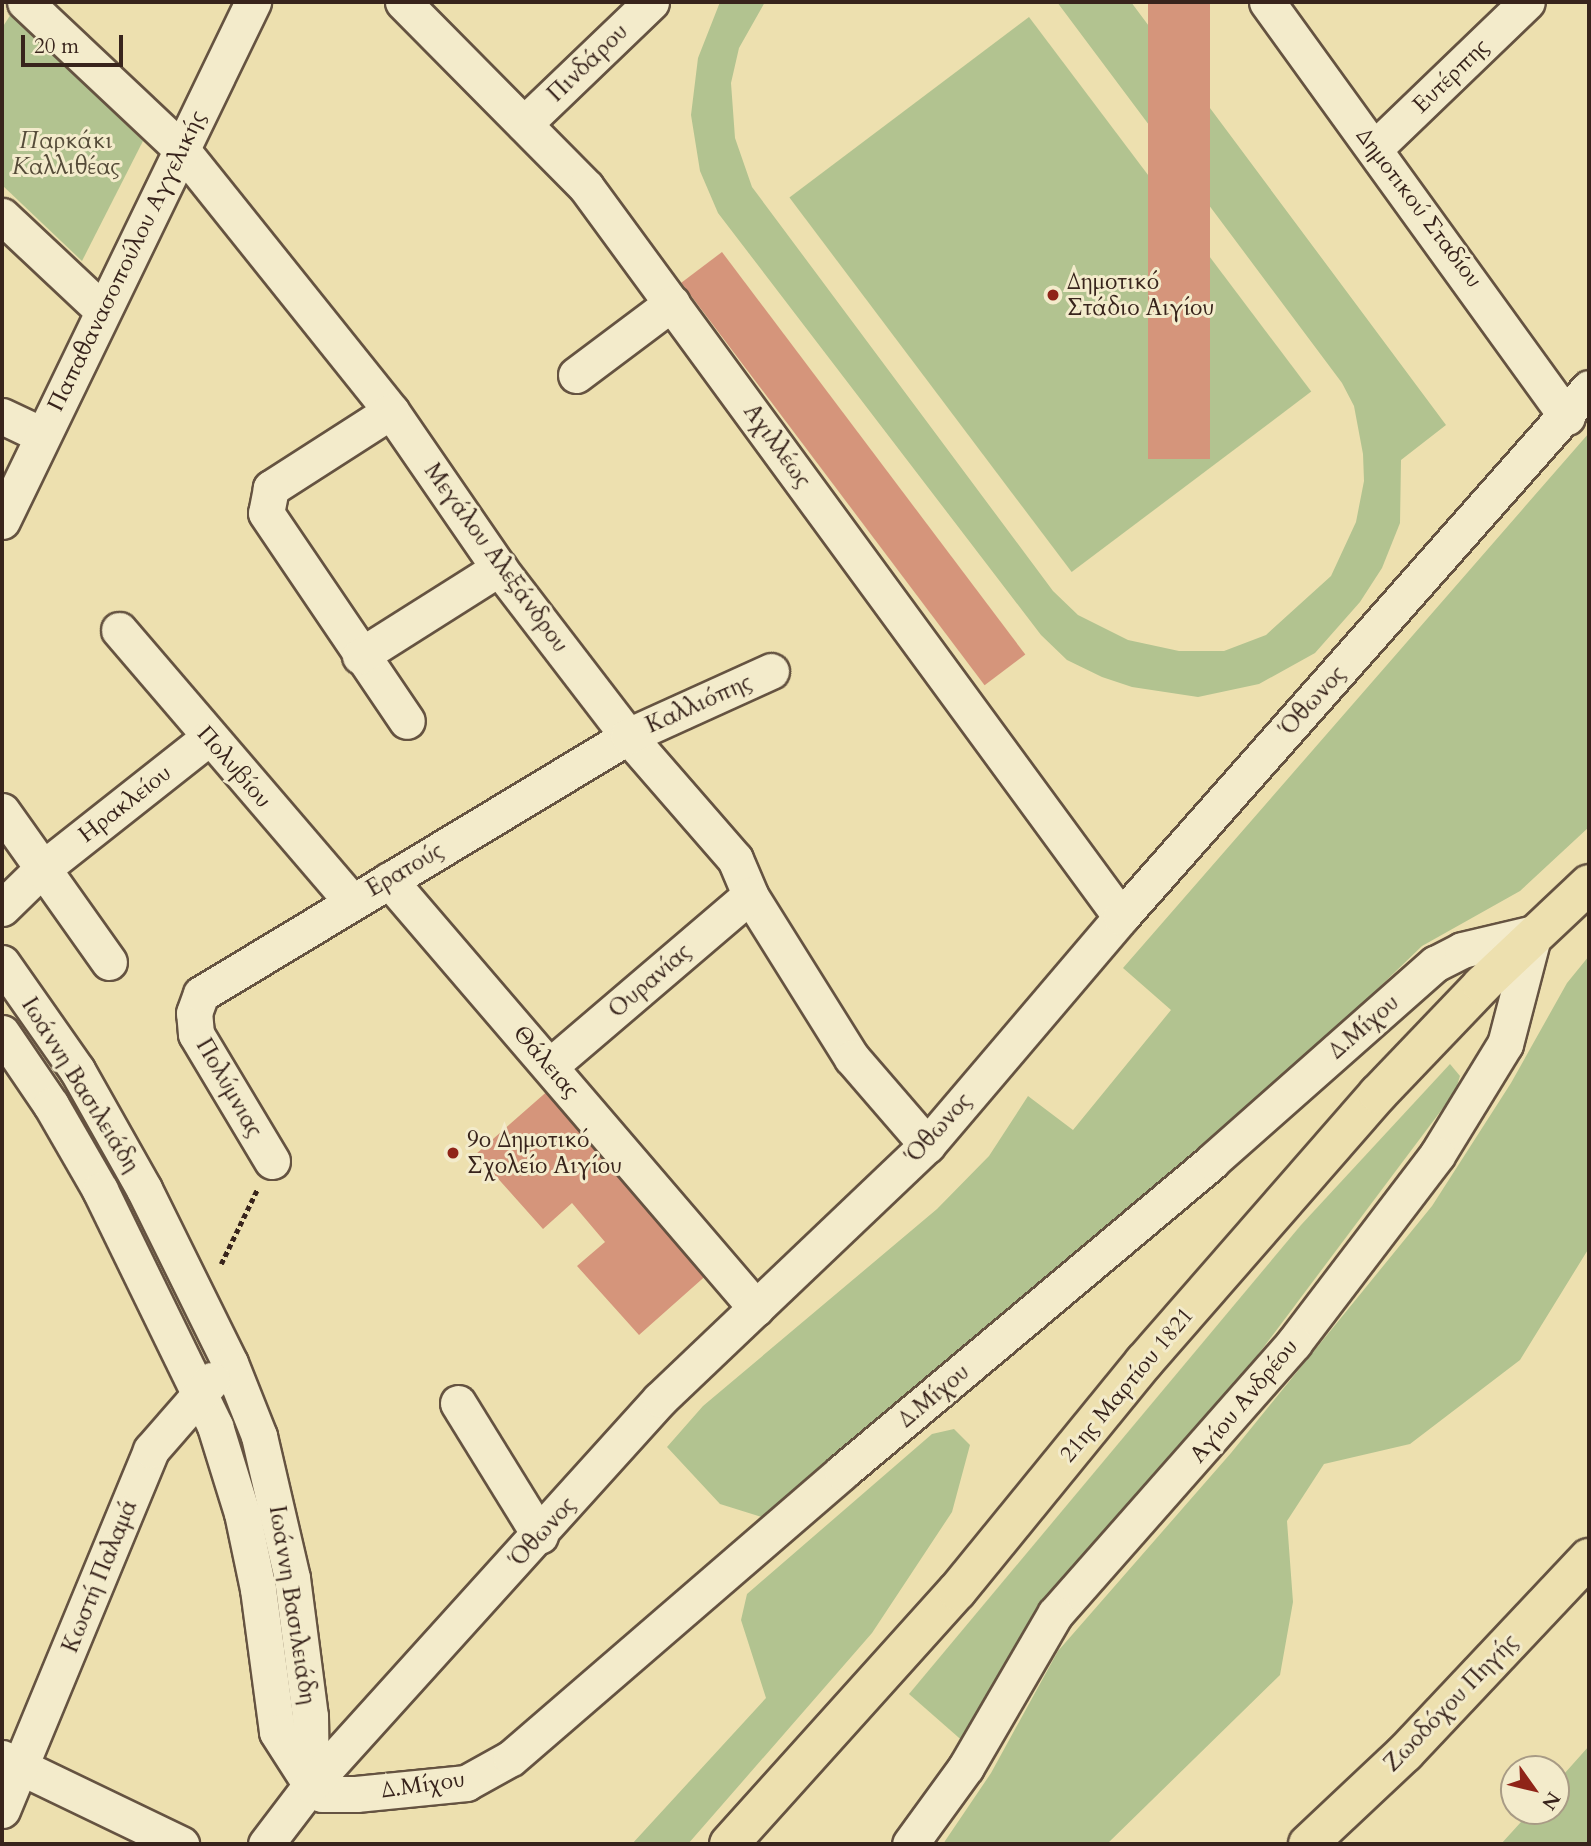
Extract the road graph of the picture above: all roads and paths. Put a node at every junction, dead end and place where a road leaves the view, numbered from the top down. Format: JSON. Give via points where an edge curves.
{"nodes":[{"id":1,"x":25,"y":2,"type":"edge"},
{"id":2,"x":253,"y":2,"type":"edge"},
{"id":3,"x":403,"y":2,"type":"edge"},
{"id":4,"x":652,"y":2,"type":"edge"},
{"id":5,"x":1268,"y":2,"type":"edge"},
{"id":6,"x":1527,"y":2,"type":"edge"},
{"id":7,"x":524,"y":124,"type":"junction"},
{"id":8,"x":182,"y":149,"type":"junction"},
{"id":9,"x":1374,"y":149,"type":"junction"},
{"id":10,"x":2,"y":216,"type":"edge"},
{"id":11,"x":672,"y":303,"type":"junction"},
{"id":12,"x":102,"y":310,"type":"junction"},
{"id":13,"x":576,"y":375,"type":"dead end"},
{"id":14,"x":1589,"y":388,"type":"edge"},
{"id":15,"x":391,"y":411,"type":"junction"},
{"id":16,"x":2,"y":416,"type":"edge"},
{"id":17,"x":1567,"y":417,"type":"junction"},
{"id":18,"x":42,"y":435,"type":"junction"},
{"id":19,"x":2,"y":521,"type":"edge"},
{"id":20,"x":499,"y":568,"type":"junction"},
{"id":21,"x":119,"y":630,"type":"dead end"},
{"id":22,"x":360,"y":656,"type":"junction"},
{"id":23,"x":771,"y":671,"type":"dead end"},
{"id":24,"x":407,"y":721,"type":"dead end"},
{"id":25,"x":628,"y":736,"type":"junction"},
{"id":26,"x":208,"y":738,"type":"junction"},
{"id":27,"x":2,"y":811,"type":"edge"},
{"id":28,"x":41,"y":870,"type":"junction"},
{"id":29,"x":389,"y":880,"type":"junction"},
{"id":30,"x":1589,"y":884,"type":"edge"},
{"id":31,"x":750,"y":895,"type":"junction"},
{"id":32,"x":351,"y":901,"type":"junction"},
{"id":33,"x":2,"y":908,"type":"edge"},
{"id":34,"x":1121,"y":917,"type":"junction"},
{"id":35,"x":1534,"y":933,"type":"junction"},
{"id":36,"x":2,"y":962,"type":"edge"},
{"id":37,"x":109,"y":962,"type":"dead end"},
{"id":38,"x":194,"y":1013,"type":"joint"},
{"id":39,"x":2,"y":1033,"type":"edge"},
{"id":40,"x":550,"y":1066,"type":"junction"},
{"id":41,"x":927,"y":1145,"type":"junction"},
{"id":42,"x":272,"y":1161,"type":"joint"},
{"id":43,"x":200,"y":1304,"type":"junction"},
{"id":44,"x":756,"y":1308,"type":"junction"},
{"id":45,"x":230,"y":1363,"type":"junction"},
{"id":46,"x":198,"y":1394,"type":"junction"},
{"id":47,"x":458,"y":1403,"type":"dead end"},
{"id":48,"x":540,"y":1536,"type":"junction"},
{"id":49,"x":1589,"y":1558,"type":"edge"},
{"id":50,"x":11,"y":1762,"type":"edge"},
{"id":51,"x":310,"y":1785,"type":"junction"},
{"id":52,"x":2,"y":1810,"type":"edge"},
{"id":53,"x":181,"y":1844,"type":"edge"},
{"id":54,"x":266,"y":1844,"type":"edge"},
{"id":55,"x":729,"y":1844,"type":"edge"},
{"id":56,"x":910,"y":1844,"type":"edge"},
{"id":57,"x":1308,"y":1844,"type":"edge"}],
"edges":[{"from":1,"to":8,"type":"street","name":"Μεγάλου Αλεξάνδρου"},
{"from":2,"to":8,"type":"street","name":"Παπαθανασοπούλου Αγγελικής"},
{"from":3,"to":7,"type":"street","name":"Αχιλλέως"},
{"from":4,"to":7,"type":"street","name":"Πινδάρου"},
{"from":5,"to":9,"type":"street","name":"Δημοτικού Σταδίου"},
{"from":6,"to":9,"type":"street","name":"Ευτέρπης"},
{"from":7,"to":11,"type":"street","name":"Αχιλλέως","via":[[586,187]]},
{"from":8,"to":12,"type":"street","name":"Παπαθανασοπούλου Αγγελικής"},
{"from":8,"to":15,"type":"street","name":"Μεγάλου Αλεξάνδρου"},
{"from":9,"to":17,"type":"street","name":"Δημοτικού Σταδίου"},
{"from":10,"to":12,"type":"street"},
{"from":11,"to":13,"type":"street"},
{"from":11,"to":34,"type":"street","name":"Αχιλλέως"},
{"from":12,"to":18,"type":"street","name":"Παπαθανασοπούλου Αγγελικής"},
{"from":14,"to":17,"type":"street","name":"Όθωνος"},
{"from":15,"to":20,"type":"street","name":"Μεγάλου Αλεξάνδρου"},
{"from":15,"to":22,"type":"street","via":[[271,488],[265,513]]},
{"from":16,"to":18,"type":"street"},
{"from":17,"to":34,"type":"street","name":"Όθωνος"},
{"from":18,"to":19,"type":"street","name":"Παπαθανασοπούλου Αγγελικής"},
{"from":20,"to":22,"type":"street"},
{"from":20,"to":25,"type":"street","name":"Μεγάλου Αλεξάνδρου"},
{"from":21,"to":26,"type":"street","name":"Πολυβίου"},
{"from":22,"to":24,"type":"street"},
{"from":23,"to":25,"type":"street","name":"Καλλιόπης"},
{"from":25,"to":29,"type":"street","name":"Ερατούς"},
{"from":25,"to":31,"type":"street","name":"Μεγάλου Αλεξάνδρου","via":[[735,859]]},
{"from":26,"to":28,"type":"street","name":"Ηρακλείου"},
{"from":26,"to":32,"type":"street","name":"Πολυβίου"},
{"from":27,"to":28,"type":"street"},
{"from":28,"to":33,"type":"street","name":"Ηρακλείου"},
{"from":28,"to":37,"type":"street"},
{"from":29,"to":32,"type":"street","name":"Ερατούς"},
{"from":29,"to":40,"type":"street","name":"Θάλειας"},
{"from":30,"to":35,"type":"main road","name":"21ης Μαρτίου 1821"},
{"from":31,"to":40,"type":"street","name":"Ουρανίας"},
{"from":31,"to":41,"type":"street","name":"Μεγάλου Αλεξάνδρου","via":[[852,1058]]},
{"from":32,"to":38,"type":"street","name":"Ερατούς","via":[[201,994]]},
{"from":34,"to":41,"type":"street","name":"Όθωνος"},
{"from":35,"to":51,"type":"street","name":"Δ.Μίχου","via":[[1462,950],[1435,964],[1192,1179],[842,1472],[511,1759],[466,1783],[356,1794],[322,1794]]},
{"from":35,"to":55,"type":"main road","name":"21ης Μαρτίου 1821","via":[[1378,1094],[1144,1362],[949,1600]]},
{"from":35,"to":56,"type":"street","name":"Αγίου Ανδρέου","via":[[1505,1045],[1437,1155],[1294,1343],[1055,1614],[1004,1706]]},
{"from":36,"to":43,"type":"street","name":"Ιωάννη Βασιλειάδη","via":[[77,1070],[145,1189]]},
{"from":38,"to":42,"type":"street","name":"Πολύμνιας","via":[[196,1034]]},
{"from":39,"to":46,"type":"street","name":"Ιωάννη Βασιλειάδη","via":[[100,1190]]},
{"from":40,"to":44,"type":"street","name":"Θάλειας"},
{"from":41,"to":44,"type":"street","name":"Όθωνος"},
{"from":42,"to":43,"type":"path"},
{"from":43,"to":45,"type":"street","name":"Ιωάννη Βασιλειάδη"},
{"from":44,"to":48,"type":"street","name":"Όθωνος","via":[[660,1399]]},
{"from":45,"to":46,"type":"street","name":"Κωστή Παλαμά"},
{"from":45,"to":51,"type":"street","name":"Ιωάννη Βασιλειάδη","via":[[259,1436],[292,1578],[310,1716]]},
{"from":46,"to":50,"type":"street","name":"Κωστή Παλαμά","via":[[151,1450]]},
{"from":46,"to":51,"type":"street","name":"Ιωάννη Βασιλειάδη","via":[[215,1426],[242,1513],[258,1589],[277,1732]]},
{"from":47,"to":48,"type":"street"},
{"from":48,"to":51,"type":"street","name":"Όθωνος"},
{"from":49,"to":57,"type":"main road","name":"Ζωοδόχου Πηγής","via":[[1405,1753]]},
{"from":50,"to":52,"type":"street","name":"Κωστή Παλαμά"},
{"from":50,"to":53,"type":"street"},
{"from":51,"to":54,"type":"street","name":"Όθωνος"}]}
